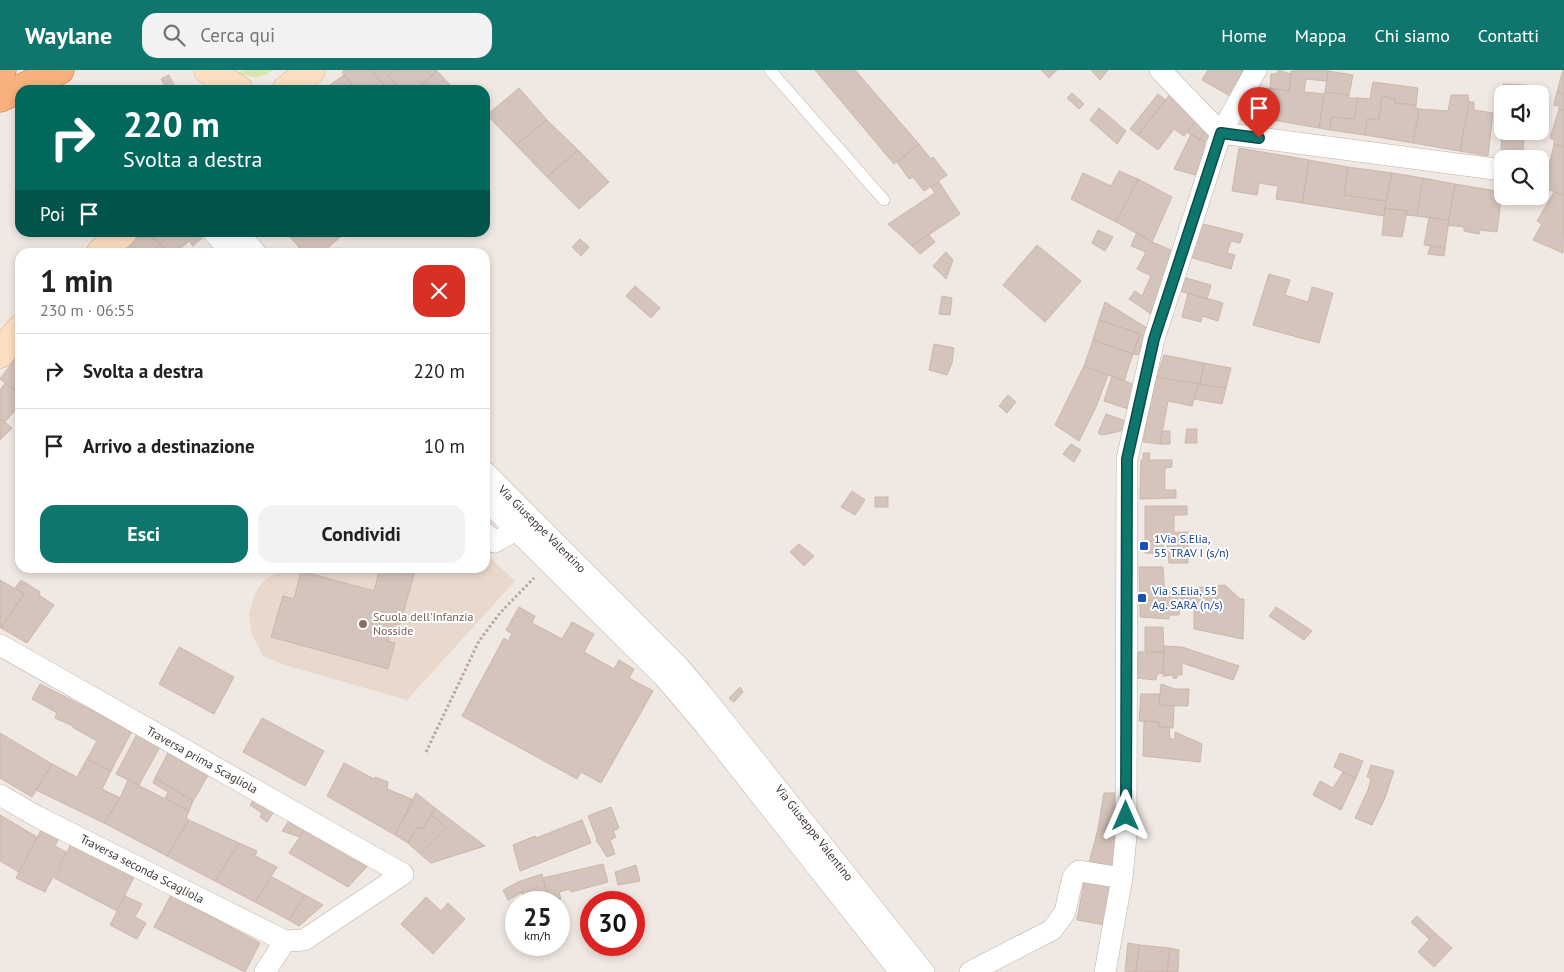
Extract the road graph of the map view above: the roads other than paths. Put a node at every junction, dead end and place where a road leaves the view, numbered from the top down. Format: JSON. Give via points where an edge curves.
{"nodes":[{"id":1,"x":60,"y":70,"type":"edge"},
{"id":2,"x":208,"y":70,"type":"edge"},
{"id":3,"x":311,"y":70,"type":"edge"},
{"id":4,"x":770,"y":70,"type":"edge"},
{"id":5,"x":1160,"y":70,"type":"edge"},
{"id":6,"x":1256,"y":70,"type":"edge"},
{"id":7,"x":28,"y":85,"type":"edge"},
{"id":8,"x":231,"y":85,"type":"edge"},
{"id":9,"x":292,"y":85,"type":"edge"},
{"id":10,"x":15,"y":91,"type":"edge"},
{"id":11,"x":0,"y":98,"type":"edge"},
{"id":12,"x":1221,"y":133,"type":"junction"},
{"id":13,"x":1494,"y":169,"type":"edge"},
{"id":14,"x":884,"y":200,"type":"dead end"},
{"id":15,"x":118,"y":237,"type":"edge"},
{"id":16,"x":221,"y":237,"type":"edge"},
{"id":17,"x":238,"y":247,"type":"edge"},
{"id":18,"x":105,"y":248,"type":"edge"},
{"id":19,"x":15,"y":335,"type":"edge"},
{"id":20,"x":0,"y":354,"type":"edge"},
{"id":21,"x":490,"y":477,"type":"edge"},
{"id":22,"x":490,"y":504,"type":"edge"},
{"id":23,"x":516,"y":530,"type":"junction"},
{"id":24,"x":490,"y":537,"type":"edge"},
{"id":25,"x":0,"y":646,"type":"edge"},
{"id":26,"x":695,"y":699,"type":"junction"},
{"id":27,"x":0,"y":795,"type":"edge"},
{"id":28,"x":1122,"y":878,"type":"junction"},
{"id":29,"x":285,"y":941,"type":"junction"},
{"id":30,"x":265,"y":972,"type":"edge"},
{"id":31,"x":900,"y":972,"type":"edge"},
{"id":32,"x":924,"y":972,"type":"edge"},
{"id":33,"x":970,"y":972,"type":"edge"},
{"id":34,"x":1105,"y":972,"type":"edge"}],
"edges":[{"from":1,"to":7,"type":"highway"},
{"from":2,"to":8,"type":"main road"},
{"from":3,"to":9,"type":"main road"},
{"from":4,"to":14,"type":"lane"},
{"from":5,"to":12,"type":"street"},
{"from":6,"to":12,"type":"street"},
{"from":10,"to":11,"type":"highway"},
{"from":12,"to":13,"type":"street"},
{"from":12,"to":28,"type":"street","via":[[1154,339],[1127,459],[1126,836]]},
{"from":15,"to":18,"type":"main road"},
{"from":16,"to":17,"type":"street"},
{"from":19,"to":20,"type":"main road"},
{"from":21,"to":26,"type":"street","name":"Via Giuseppe Valentino","via":[[679,667]]},
{"from":22,"to":23,"type":"street","name":"Via Giuseppe Valentino"},
{"from":23,"to":24,"type":"street"},
{"from":23,"to":26,"type":"street","name":"Via Giuseppe Valentino","via":[[665,678]]},
{"from":25,"to":29,"type":"street","name":"Traversa prima Scagliola","via":[[404,874],[304,940]]},
{"from":26,"to":31,"type":"street","name":"Via Giuseppe Valentino"},
{"from":26,"to":32,"type":"street","name":"Via Giuseppe Valentino"},
{"from":27,"to":29,"type":"street","name":"Traversa seconda Scagliola"},
{"from":28,"to":33,"type":"street","via":[[1079,871],[1073,877],[1065,912],[1052,930]]},
{"from":28,"to":34,"type":"street"},
{"from":29,"to":30,"type":"street"}]}
